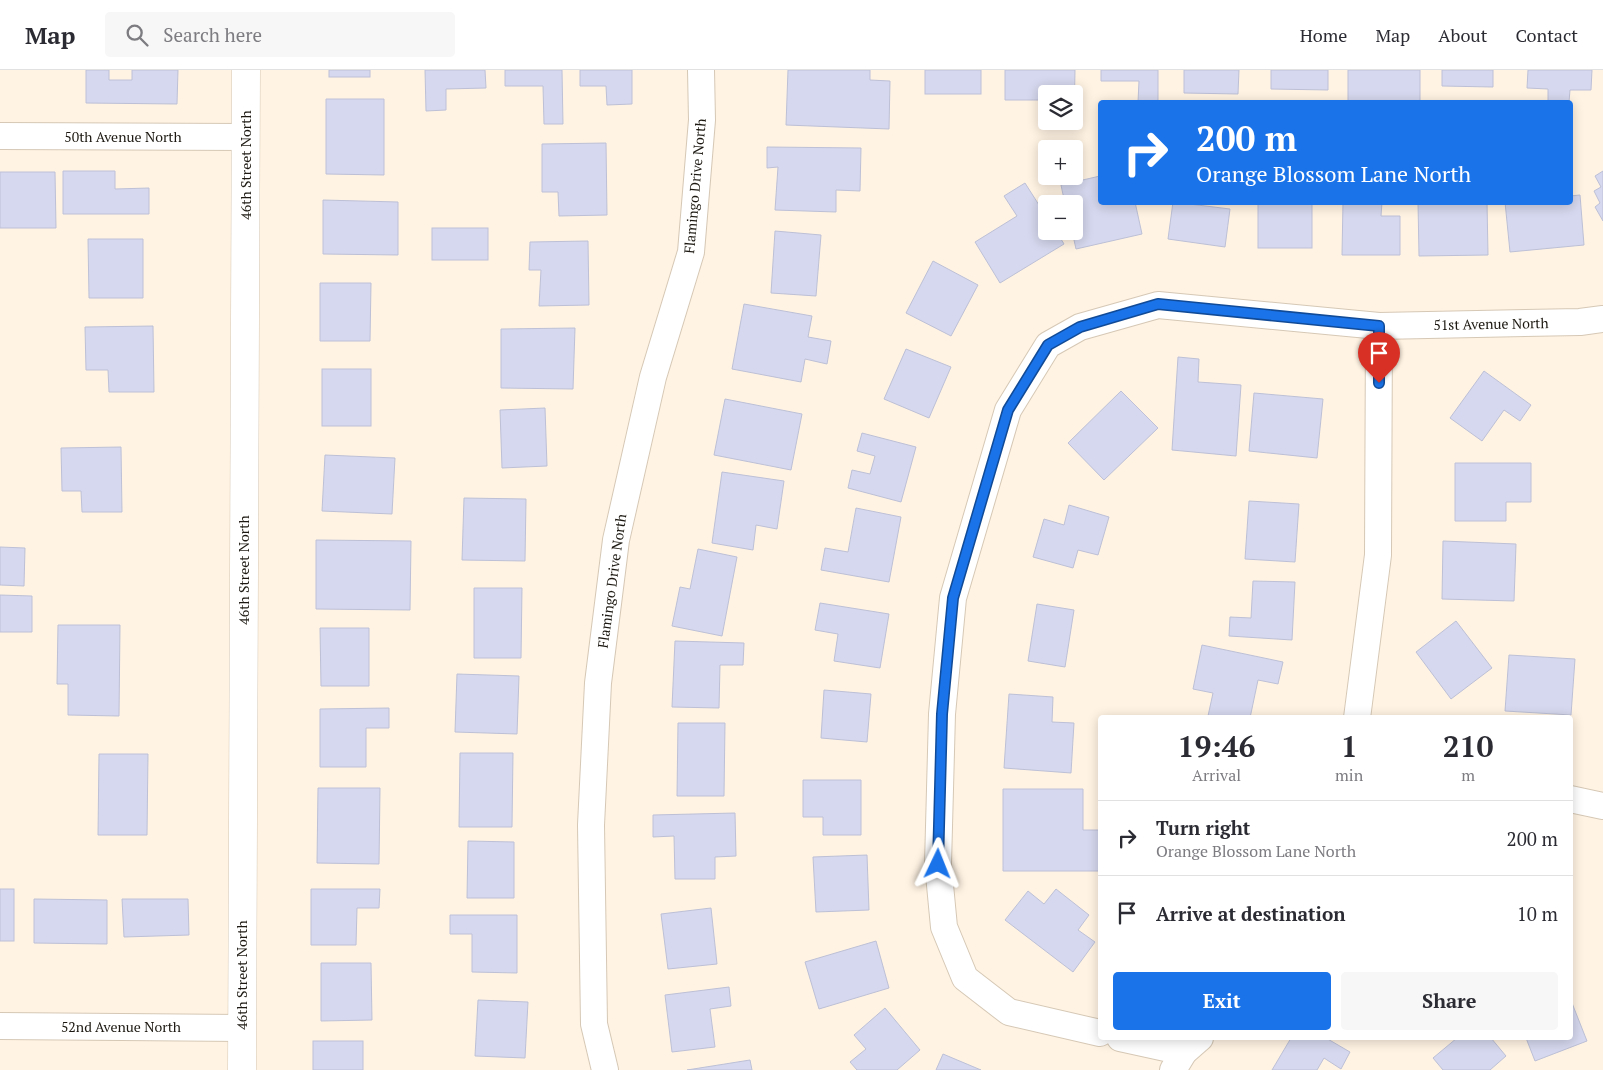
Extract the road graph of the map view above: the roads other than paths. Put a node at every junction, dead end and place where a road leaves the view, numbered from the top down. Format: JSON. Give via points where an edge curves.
{"nodes":[{"id":1,"x":246,"y":70,"type":"edge"},
{"id":2,"x":701,"y":70,"type":"edge"},
{"id":3,"x":0,"y":136,"type":"edge"},
{"id":4,"x":246,"y":137,"type":"junction"},
{"id":5,"x":1603,"y":319,"type":"edge"},
{"id":6,"x":1379,"y":326,"type":"junction"},
{"id":7,"x":1358,"y":715,"type":"edge"},
{"id":8,"x":1573,"y":800,"type":"edge"},
{"id":9,"x":1603,"y":806,"type":"edge"},
{"id":10,"x":0,"y":1026,"type":"edge"},
{"id":11,"x":242,"y":1028,"type":"junction"},
{"id":12,"x":1098,"y":1033,"type":"edge"},
{"id":13,"x":1129,"y":1040,"type":"edge"},
{"id":14,"x":1186,"y":1053,"type":"edge"},
{"id":15,"x":242,"y":1070,"type":"edge"},
{"id":16,"x":604,"y":1070,"type":"edge"}],
"edges":[{"from":1,"to":4,"type":"street","name":"46th Street North"},
{"from":2,"to":16,"type":"street","name":"Flamingo Drive North","via":[[702,120],[691,252],[653,377],[616,540],[598,683],[592,824],[594,1024]]},
{"from":3,"to":4,"type":"street","name":"50th Avenue North"},
{"from":4,"to":11,"type":"street","name":"46th Street North"},
{"from":5,"to":6,"type":"street","name":"51st Avenue North"},
{"from":6,"to":7,"type":"street","via":[[1378,555]]},
{"from":6,"to":12,"type":"street","name":"51st Avenue North","via":[[1158,304],[1080,327],[1048,345],[1008,410],[953,598],[942,714],[938,864],[944,927],[965,978],[1010,1012]]},
{"from":8,"to":9,"type":"street"},
{"from":10,"to":11,"type":"street","name":"52nd Avenue North"},
{"from":11,"to":15,"type":"street","name":"46th Street North"},
{"from":13,"to":14,"type":"street"}]}
